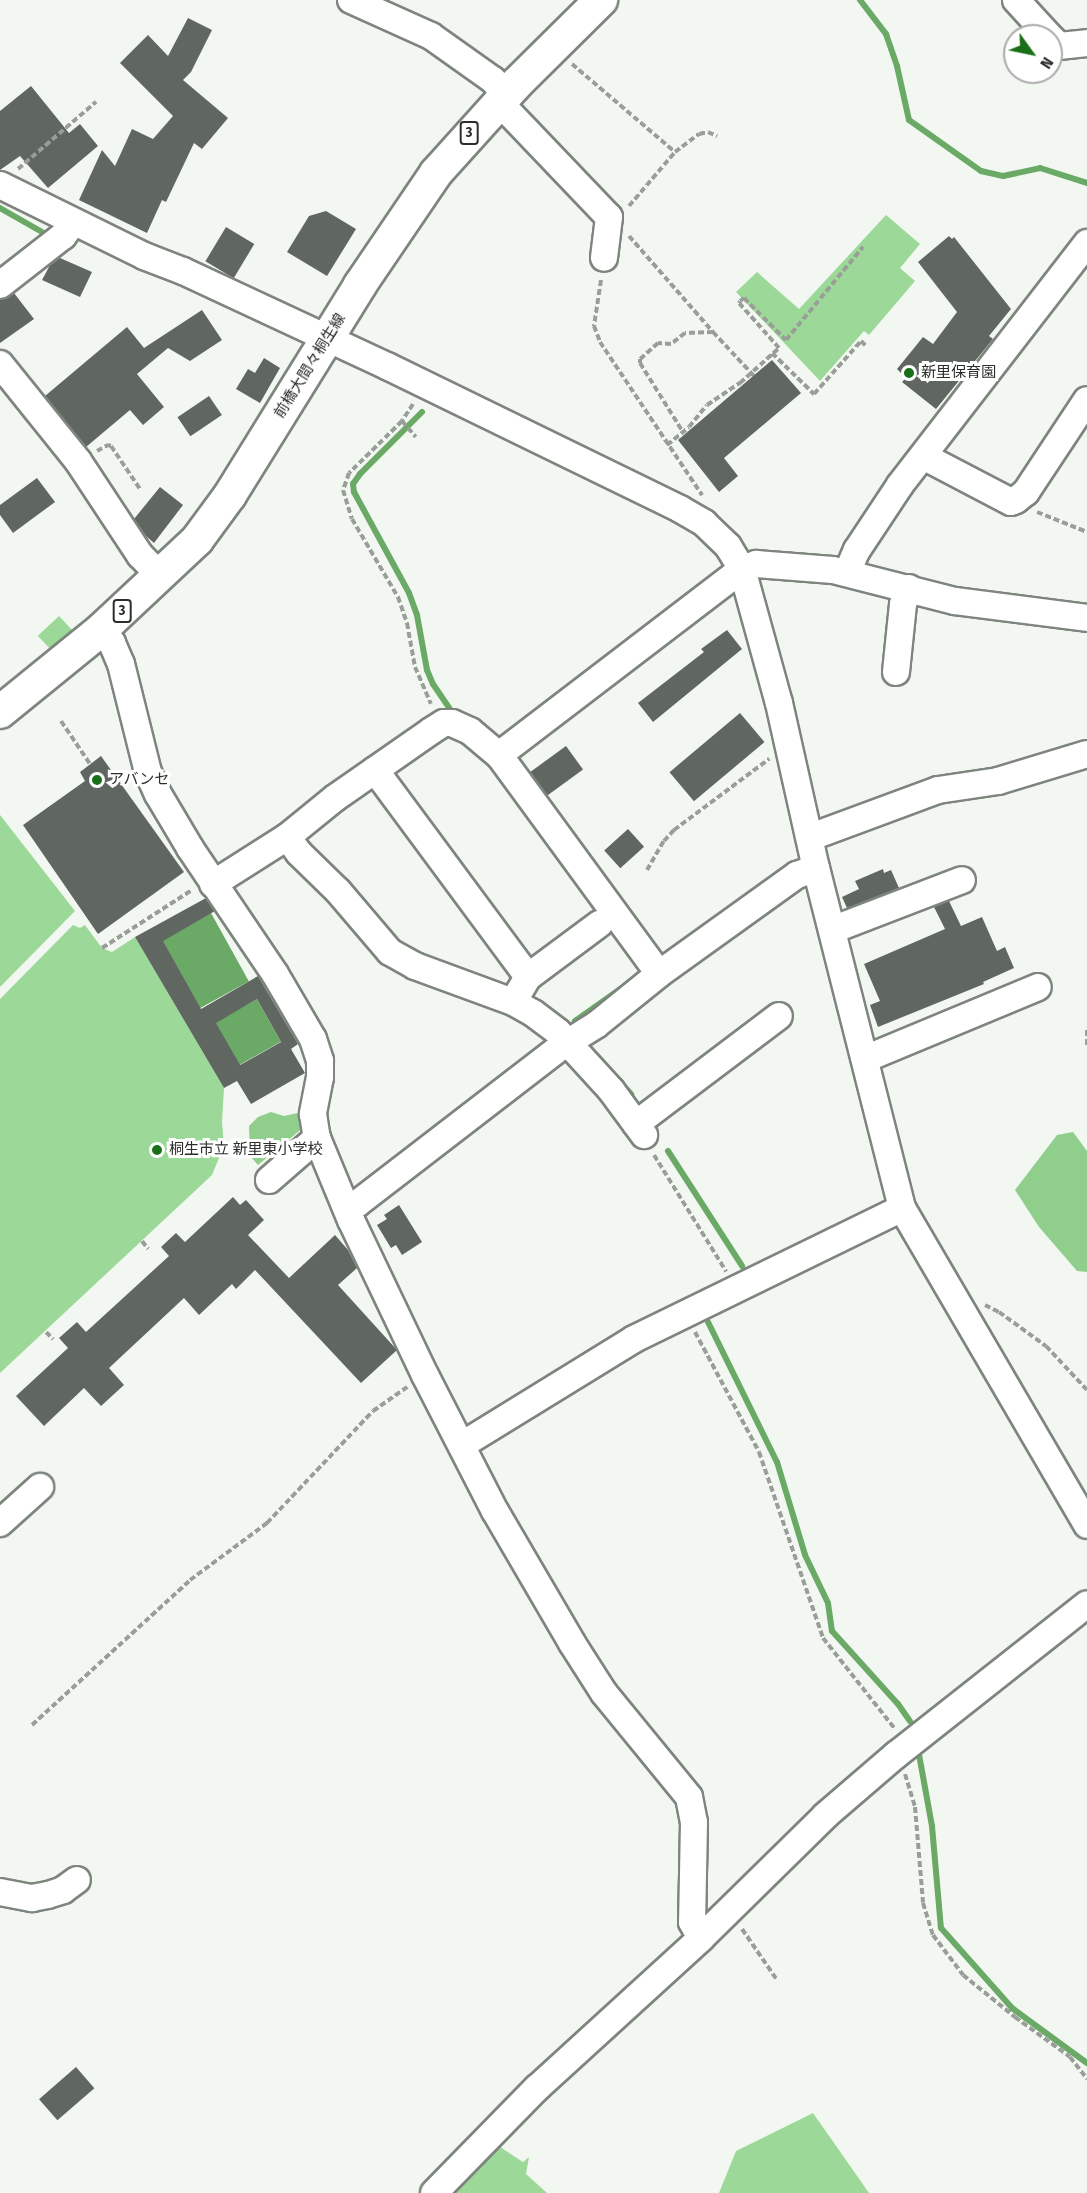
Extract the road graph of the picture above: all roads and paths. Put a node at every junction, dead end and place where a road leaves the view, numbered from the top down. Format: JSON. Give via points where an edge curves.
{"nodes":[{"id":1,"x":351,"y":0,"type":"edge"},
{"id":2,"x":601,"y":0,"type":"edge"},
{"id":3,"x":1016,"y":0,"type":"edge"},
{"id":4,"x":1038,"y":24,"type":"edge"},
{"id":5,"x":1087,"y":43,"type":"edge"},
{"id":6,"x":1063,"y":46,"type":"edge"},
{"id":7,"x":553,"y":47,"type":"junction"},
{"id":8,"x":502,"y":99,"type":"junction"},
{"id":9,"x":96,"y":102,"type":"dead end"},
{"id":10,"x":717,"y":136,"type":"dead end"},
{"id":11,"x":675,"y":152,"type":"junction"},
{"id":12,"x":4,"y":186,"type":"edge"},
{"id":13,"x":609,"y":217,"type":"junction"},
{"id":14,"x":73,"y":222,"type":"junction"},
{"id":15,"x":1087,"y":243,"type":"edge"},
{"id":16,"x":863,"y":247,"type":"dead end"},
{"id":17,"x":604,"y":258,"type":"joint"},
{"id":18,"x":0,"y":285,"type":"edge"},
{"id":19,"x":713,"y":332,"type":"junction"},
{"id":20,"x":327,"y":338,"type":"junction"},
{"id":21,"x":866,"y":346,"type":"dead end"},
{"id":22,"x":772,"y":353,"type":"junction"},
{"id":23,"x":0,"y":364,"type":"edge"},
{"id":24,"x":753,"y":374,"type":"junction"},
{"id":25,"x":1087,"y":400,"type":"edge"},
{"id":26,"x":413,"y":404,"type":"dead end"},
{"id":27,"x":402,"y":421,"type":"junction"},
{"id":28,"x":683,"y":432,"type":"junction"},
{"id":29,"x":416,"y":437,"type":"dead end"},
{"id":30,"x":667,"y":445,"type":"junction"},
{"id":31,"x":923,"y":456,"type":"junction"},
{"id":32,"x":78,"y":461,"type":"junction"},
{"id":33,"x":140,"y":489,"type":"dead end"},
{"id":34,"x":1011,"y":502,"type":"junction"},
{"id":35,"x":704,"y":523,"type":"junction"},
{"id":36,"x":1087,"y":531,"type":"edge"},
{"id":37,"x":742,"y":569,"type":"junction"},
{"id":38,"x":847,"y":573,"type":"junction"},
{"id":39,"x":160,"y":576,"type":"junction"},
{"id":40,"x":909,"y":588,"type":"junction"},
{"id":41,"x":1087,"y":618,"type":"edge"},
{"id":42,"x":102,"y":629,"type":"junction"},
{"id":43,"x":896,"y":672,"type":"dead end"},
{"id":44,"x":0,"y":712,"type":"edge"},
{"id":45,"x":61,"y":721,"type":"dead end"},
{"id":46,"x":444,"y":723,"type":"junction"},
{"id":47,"x":1087,"y":754,"type":"edge"},
{"id":48,"x":499,"y":756,"type":"junction"},
{"id":49,"x":769,"y":758,"type":"dead end"},
{"id":50,"x":90,"y":764,"type":"dead end"},
{"id":51,"x":375,"y":770,"type":"junction"},
{"id":52,"x":287,"y":837,"type":"junction"},
{"id":53,"x":811,"y":837,"type":"junction"},
{"id":54,"x":816,"y":868,"type":"junction"},
{"id":55,"x":647,"y":870,"type":"dead end"},
{"id":56,"x":962,"y":880,"type":"dead end"},
{"id":57,"x":213,"y":884,"type":"junction"},
{"id":58,"x":188,"y":893,"type":"dead end"},
{"id":59,"x":599,"y":924,"type":"dead end"},
{"id":60,"x":832,"y":930,"type":"junction"},
{"id":61,"x":102,"y":948,"type":"dead end"},
{"id":62,"x":659,"y":974,"type":"junction"},
{"id":63,"x":528,"y":977,"type":"junction"},
{"id":64,"x":1038,"y":987,"type":"dead end"},
{"id":65,"x":513,"y":1002,"type":"junction"},
{"id":66,"x":779,"y":1016,"type":"dead end"},
{"id":67,"x":1087,"y":1029,"type":"edge"},
{"id":68,"x":569,"y":1042,"type":"junction"},
{"id":69,"x":1087,"y":1047,"type":"edge"},
{"id":70,"x":865,"y":1059,"type":"junction"},
{"id":71,"x":644,"y":1137,"type":"junction"},
{"id":72,"x":317,"y":1138,"type":"junction"},
{"id":73,"x":268,"y":1180,"type":"dead end"},
{"id":74,"x":347,"y":1208,"type":"junction"},
{"id":75,"x":902,"y":1208,"type":"junction"},
{"id":76,"x":142,"y":1241,"type":"dead end"},
{"id":77,"x":148,"y":1249,"type":"dead end"},
{"id":78,"x":717,"y":1256,"type":"dead end"},
{"id":79,"x":956,"y":1301,"type":"junction"},
{"id":80,"x":685,"y":1313,"type":"junction"},
{"id":81,"x":46,"y":1332,"type":"dead end"},
{"id":82,"x":53,"y":1339,"type":"dead end"},
{"id":83,"x":425,"y":1375,"type":"junction"},
{"id":84,"x":1087,"y":1390,"type":"edge"},
{"id":85,"x":462,"y":1445,"type":"junction"},
{"id":86,"x":40,"y":1486,"type":"dead end"},
{"id":87,"x":0,"y":1522,"type":"edge"},
{"id":88,"x":1087,"y":1525,"type":"edge"},
{"id":89,"x":1087,"y":1604,"type":"edge"},
{"id":90,"x":882,"y":1713,"type":"dead end"},
{"id":91,"x":32,"y":1725,"type":"dead end"},
{"id":92,"x":911,"y":1790,"type":"dead end"},
{"id":93,"x":77,"y":1880,"type":"dead end"},
{"id":94,"x":0,"y":1892,"type":"edge"},
{"id":95,"x":729,"y":1908,"type":"junction"},
{"id":96,"x":701,"y":1938,"type":"junction"},
{"id":97,"x":777,"y":1980,"type":"dead end"},
{"id":98,"x":1087,"y":2079,"type":"edge"},
{"id":99,"x":434,"y":2193,"type":"edge"}],
"edges":[{"from":1,"to":8,"type":"street","via":[[431,36],[493,80]]},
{"from":2,"to":7,"type":"main road","name":"前橋大間々桐生線","number":"3"},
{"from":3,"to":4,"type":"street"},
{"from":5,"to":6,"type":"street"},
{"from":7,"to":8,"type":"main road","name":"前橋大間々桐生線","number":"3"},
{"from":7,"to":11,"type":"path"},
{"from":8,"to":13,"type":"street"},
{"from":8,"to":20,"type":"main road","name":"前橋大間々桐生線","number":"3","via":[[418,197]]},
{"from":9,"to":12,"type":"path","via":[[17,170]]},
{"from":10,"to":11,"type":"path","via":[[699,134]]},
{"from":11,"to":13,"type":"path","via":[[619,217]]},
{"from":12,"to":14,"type":"street"},
{"from":13,"to":17,"type":"street"},
{"from":13,"to":19,"type":"path"},
{"from":14,"to":18,"type":"street","via":[[63,236]]},
{"from":14,"to":20,"type":"street"},
{"from":15,"to":31,"type":"street"},
{"from":16,"to":22,"type":"path","via":[[786,340],[744,298],[740,301],[779,348]]},
{"from":17,"to":30,"type":"path","via":[[594,326],[600,342]]},
{"from":19,"to":24,"type":"path"},
{"from":19,"to":28,"type":"path","via":[[684,333],[671,344],[658,343],[640,359]]},
{"from":20,"to":35,"type":"street"},
{"from":20,"to":39,"type":"main road","name":"前橋大間々桐生線","number":"3","via":[[230,495],[196,540]]},
{"from":21,"to":22,"type":"path","via":[[861,341],[814,394]]},
{"from":22,"to":24,"type":"path"},
{"from":23,"to":32,"type":"street"},
{"from":24,"to":28,"type":"path","via":[[707,405]]},
{"from":25,"to":34,"type":"street","via":[[1026,492]]},
{"from":26,"to":27,"type":"path"},
{"from":27,"to":29,"type":"path"},
{"from":27,"to":46,"type":"path","via":[[350,473],[344,490],[352,519],[398,597],[420,684]]},
{"from":28,"to":30,"type":"path"},
{"from":30,"to":35,"type":"path","via":[[701,492],[709,512]]},
{"from":31,"to":34,"type":"street"},
{"from":31,"to":38,"type":"street","via":[[857,550]]},
{"from":32,"to":33,"type":"path","via":[[108,445]]},
{"from":32,"to":39,"type":"street","via":[[140,555]]},
{"from":34,"to":36,"type":"path"},
{"from":35,"to":37,"type":"street","via":[[728,546]]},
{"from":37,"to":38,"type":"street","via":[[765,564]]},
{"from":37,"to":48,"type":"street"},
{"from":37,"to":53,"type":"street"},
{"from":38,"to":40,"type":"street"},
{"from":39,"to":42,"type":"main road","name":"前橋大間々桐生線","number":"3"},
{"from":40,"to":41,"type":"street","via":[[955,601]]},
{"from":40,"to":43,"type":"street","via":[[903,604]]},
{"from":42,"to":44,"type":"main road","name":"前橋大間々桐生線","number":"3"},
{"from":42,"to":57,"type":"street","via":[[121,664],[148,772],[172,820]]},
{"from":45,"to":50,"type":"path"},
{"from":46,"to":48,"type":"street","via":[[470,730]]},
{"from":46,"to":51,"type":"street"},
{"from":47,"to":53,"type":"street","via":[[998,781],[938,790]]},
{"from":48,"to":62,"type":"street"},
{"from":49,"to":55,"type":"path","via":[[674,830]]},
{"from":51,"to":52,"type":"street"},
{"from":51,"to":63,"type":"street"},
{"from":52,"to":57,"type":"street"},
{"from":52,"to":65,"type":"street","via":[[390,952],[415,966]]},
{"from":53,"to":54,"type":"street"},
{"from":54,"to":60,"type":"street"},
{"from":54,"to":62,"type":"street","via":[[797,874]]},
{"from":56,"to":60,"type":"street"},
{"from":57,"to":72,"type":"street","via":[[313,1038],[320,1061],[313,1114]]},
{"from":58,"to":61,"type":"path"},
{"from":59,"to":63,"type":"street"},
{"from":60,"to":70,"type":"street"},
{"from":62,"to":68,"type":"street"},
{"from":63,"to":65,"type":"street"},
{"from":64,"to":70,"type":"street"},
{"from":65,"to":68,"type":"street"},
{"from":66,"to":71,"type":"street"},
{"from":67,"to":69,"type":"path"},
{"from":68,"to":71,"type":"street"},
{"from":68,"to":74,"type":"street"},
{"from":70,"to":75,"type":"street"},
{"from":71,"to":78,"type":"path"},
{"from":72,"to":73,"type":"street"},
{"from":72,"to":74,"type":"street"},
{"from":74,"to":83,"type":"street"},
{"from":75,"to":79,"type":"street"},
{"from":75,"to":80,"type":"street"},
{"from":76,"to":77,"type":"path"},
{"from":79,"to":84,"type":"path","via":[[973,1299],[999,1312],[1046,1346]]},
{"from":79,"to":88,"type":"street"},
{"from":80,"to":85,"type":"street","via":[[634,1339]]},
{"from":80,"to":90,"type":"path","via":[[759,1452],[823,1638]]},
{"from":81,"to":82,"type":"path"},
{"from":83,"to":85,"type":"street"},
{"from":83,"to":91,"type":"path","via":[[373,1412],[267,1523],[190,1580]]},
{"from":85,"to":96,"type":"street","via":[[495,1511],[604,1693],[689,1797],[694,1822],[692,1922]]},
{"from":86,"to":87,"type":"street"},
{"from":89,"to":95,"type":"street","via":[[888,1761]]},
{"from":92,"to":98,"type":"path","via":[[923,1903],[933,1935],[963,1975],[1070,2056]]},
{"from":93,"to":94,"type":"street","via":[[63,1890],[32,1898]]},
{"from":95,"to":96,"type":"street"},
{"from":95,"to":97,"type":"path"},
{"from":96,"to":99,"type":"street","via":[[537,2088]]}]}
